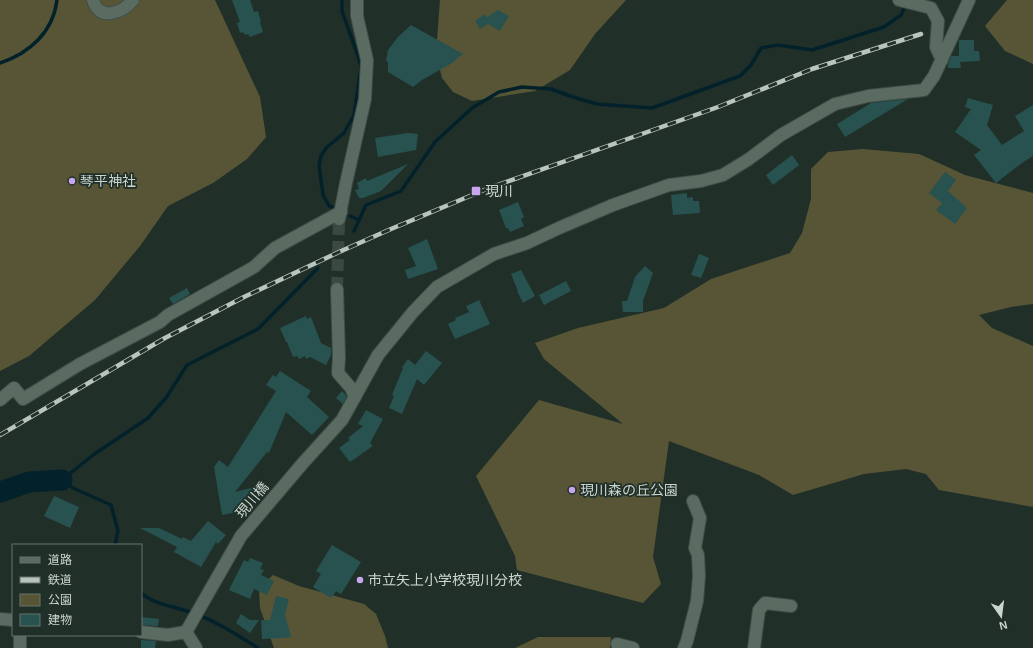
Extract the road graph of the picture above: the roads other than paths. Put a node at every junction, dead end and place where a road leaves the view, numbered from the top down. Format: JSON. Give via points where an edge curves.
{"nodes":[{"id":1,"x":93,"y":0,"type":"edge"},
{"id":2,"x":133,"y":0,"type":"edge"},
{"id":3,"x":357,"y":0,"type":"edge"},
{"id":4,"x":899,"y":0,"type":"edge"},
{"id":5,"x":970,"y":0,"type":"edge"},
{"id":6,"x":942,"y":60,"type":"junction"},
{"id":7,"x":337,"y":289,"type":"tunnel mouth"},
{"id":8,"x":355,"y":397,"type":"junction"},
{"id":9,"x":0,"y":400,"type":"edge"},
{"id":10,"x":693,"y":501,"type":"dead end"},
{"id":11,"x":791,"y":606,"type":"dead end"},
{"id":12,"x":0,"y":619,"type":"edge"},
{"id":13,"x":12,"y":620,"type":"edge"},
{"id":14,"x":189,"y":628,"type":"junction"},
{"id":15,"x":142,"y":632,"type":"edge"},
{"id":16,"x":20,"y":636,"type":"edge"},
{"id":17,"x":617,"y":644,"type":"dead end"},
{"id":18,"x":20,"y":648,"type":"edge"},
{"id":19,"x":196,"y":648,"type":"edge"},
{"id":20,"x":633,"y":648,"type":"edge"},
{"id":21,"x":684,"y":648,"type":"edge"},
{"id":22,"x":754,"y":648,"type":"edge"}],
"edges":[{"from":1,"to":2,"type":"street","via":[[95,8],[100,12],[109,13],[124,9]]},
{"from":3,"to":9,"type":"street","via":[[357,16],[367,60],[365,99],[340,217],[275,248],[254,267],[168,315],[160,322],[80,364],[23,399],[14,388]]},
{"from":4,"to":6,"type":"street","via":[[930,8],[938,20],[936,47]]},
{"from":5,"to":6,"type":"street"},
{"from":6,"to":8,"type":"street","name":"現川橋","via":[[924,90],[868,96],[835,104],[781,135],[723,175],[668,185],[559,228],[527,244],[494,254],[463,271],[437,287],[413,312],[378,355]]},
{"from":7,"to":8,"type":"street","via":[[338,373]]},
{"from":8,"to":14,"type":"street","name":"現川橋","via":[[342,420],[241,536]]},
{"from":10,"to":21,"type":"street","via":[[700,518],[695,548],[699,576],[697,601]]},
{"from":11,"to":22,"type":"street","via":[[765,603],[759,610]]},
{"from":12,"to":13,"type":"street"},
{"from":14,"to":15,"type":"street","via":[[168,636]]},
{"from":14,"to":19,"type":"street"},
{"from":16,"to":18,"type":"street"},
{"from":17,"to":20,"type":"street"}]}
